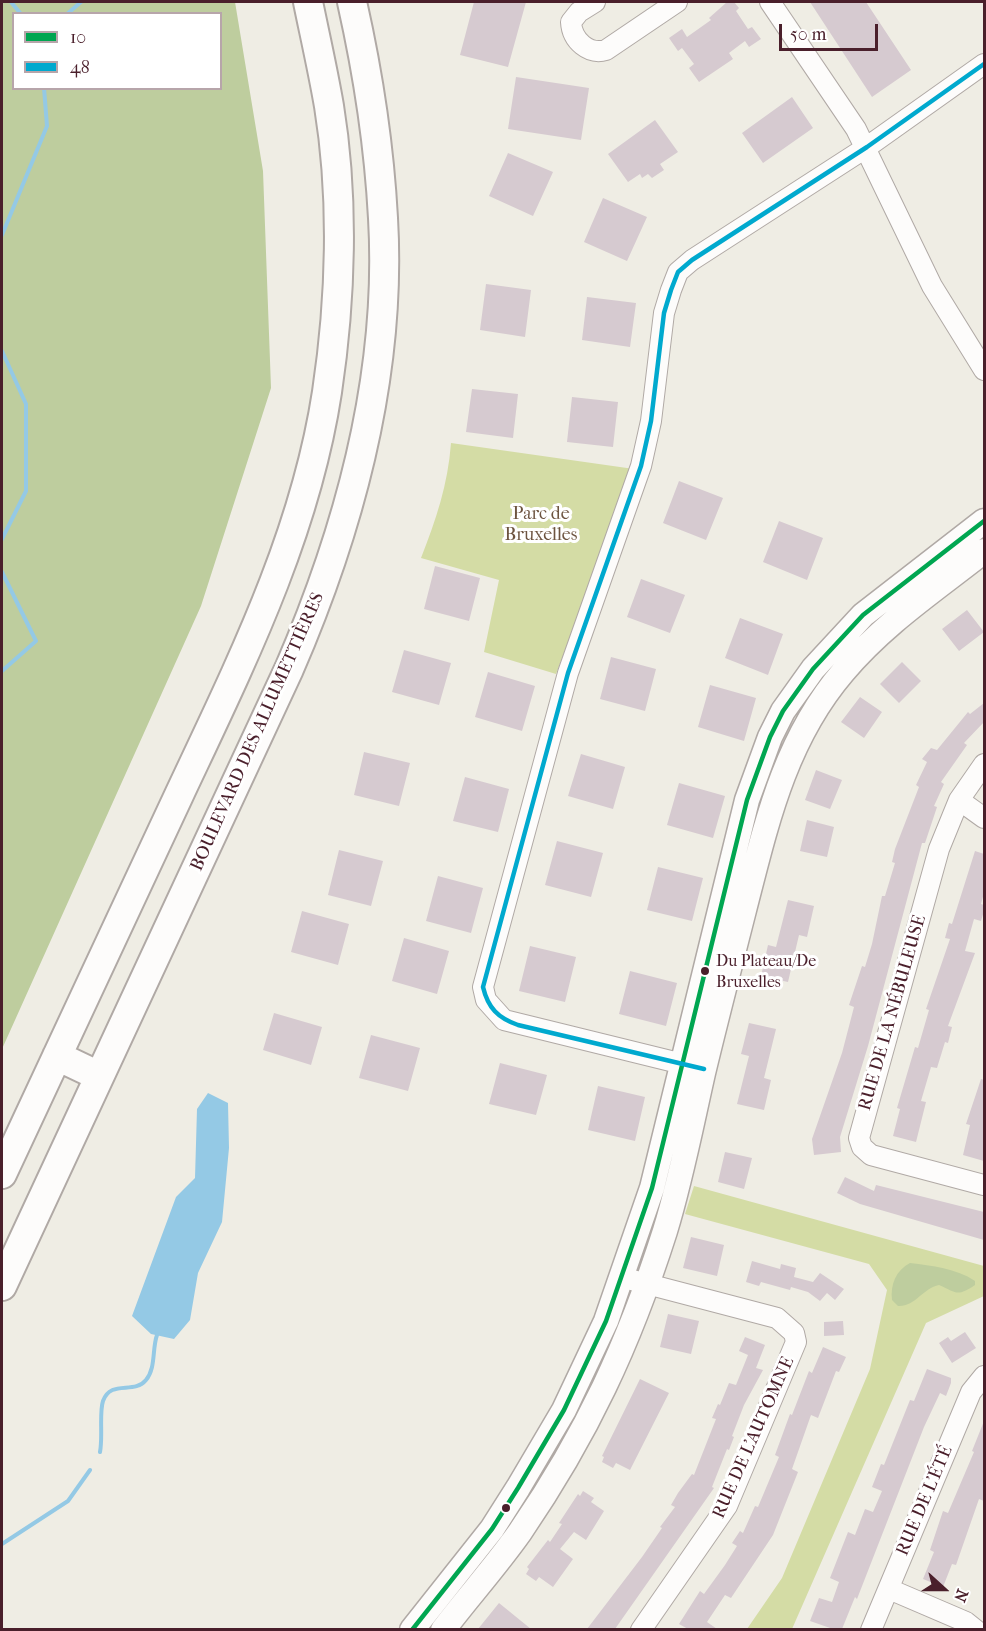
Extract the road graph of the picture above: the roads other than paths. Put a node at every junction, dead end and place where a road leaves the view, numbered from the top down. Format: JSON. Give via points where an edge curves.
{"nodes":[{"id":1,"x":308,"y":2,"type":"edge"},
{"id":2,"x":352,"y":2,"type":"edge"},
{"id":3,"x":595,"y":2,"type":"edge"},
{"id":4,"x":677,"y":2,"type":"edge"},
{"id":5,"x":770,"y":2,"type":"edge"},
{"id":6,"x":984,"y":64,"type":"edge"},
{"id":7,"x":867,"y":147,"type":"junction"},
{"id":8,"x":984,"y":370,"type":"edge"},
{"id":9,"x":984,"y":521,"type":"edge"},
{"id":10,"x":984,"y":551,"type":"edge"},
{"id":11,"x":984,"y":764,"type":"edge"},
{"id":12,"x":959,"y":800,"type":"junction"},
{"id":13,"x":984,"y":818,"type":"edge"},
{"id":14,"x":57,"y":1056,"type":"junction"},
{"id":15,"x":680,"y":1063,"type":"junction"},
{"id":16,"x":704,"y":1069,"type":"junction"},
{"id":17,"x":99,"y":1076,"type":"junction"},
{"id":18,"x":2,"y":1174,"type":"edge"},
{"id":19,"x":984,"y":1185,"type":"edge"},
{"id":20,"x":623,"y":1277,"type":"junction"},
{"id":21,"x":646,"y":1285,"type":"junction"},
{"id":22,"x":2,"y":1286,"type":"edge"},
{"id":23,"x":984,"y":1376,"type":"edge"},
{"id":24,"x":518,"y":1488,"type":"junction"},
{"id":25,"x":539,"y":1503,"type":"junction"},
{"id":26,"x":889,"y":1589,"type":"junction"},
{"id":27,"x":412,"y":1629,"type":"edge"},
{"id":28,"x":443,"y":1629,"type":"edge"},
{"id":29,"x":641,"y":1629,"type":"edge"},
{"id":30,"x":871,"y":1629,"type":"edge"},
{"id":31,"x":976,"y":1629,"type":"edge"}],
"edges":[{"from":1,"to":14,"type":"highway","via":[[329,106],[337,228],[330,362],[313,461],[291,538],[253,636]]},
{"from":2,"to":17,"type":"highway","name":"BOULEVARD DES ALLUMETTIÈRES","via":[[375,119],[384,247],[375,367],[354,482],[326,579],[290,669]]},
{"from":3,"to":4,"type":"street","via":[[574,17],[571,28],[585,48],[597,53]]},
{"from":5,"to":7,"type":"street"},
{"from":6,"to":7,"type":"street"},
{"from":7,"to":8,"type":"street","via":[[923,271]]},
{"from":7,"to":15,"type":"street","via":[[692,260],[673,281],[664,313],[651,421],[639,474],[568,673],[483,987],[486,1000],[504,1020]]},
{"from":9,"to":15,"type":"main road","via":[[863,615],[819,662],[783,711],[747,800]]},
{"from":10,"to":16,"type":"main road","via":[[874,638],[842,672],[801,733],[772,803]]},
{"from":11,"to":12,"type":"street","name":"RUE DE LA NÉBULEUSE"},
{"from":12,"to":13,"type":"street"},
{"from":12,"to":19,"type":"street","name":"RUE DE LA NÉBULEUSE","via":[[939,849],[859,1138],[871,1155]]},
{"from":14,"to":17,"type":"highway"},
{"from":14,"to":18,"type":"highway"},
{"from":15,"to":16,"type":"street"},
{"from":15,"to":20,"type":"main road","via":[[652,1188]]},
{"from":16,"to":21,"type":"main road","via":[[671,1211]]},
{"from":17,"to":22,"type":"highway","name":"BOULEVARD DES ALLUMETTIÈRES"},
{"from":20,"to":21,"type":"street","name":"RUE DE L'AUTOMNE"},
{"from":20,"to":24,"type":"main road","via":[[577,1386]]},
{"from":21,"to":25,"type":"main road","via":[[605,1389]]},
{"from":21,"to":29,"type":"street","name":"RUE DE L'AUTOMNE","via":[[777,1318],[794,1333],[796,1342],[727,1506]]},
{"from":23,"to":26,"type":"street","name":"RUE DE L'ÉTÉ","via":[[971,1392]]},
{"from":24,"to":25,"type":"main road"},
{"from":24,"to":27,"type":"main road","via":[[492,1529]]},
{"from":25,"to":28,"type":"main road"},
{"from":26,"to":30,"type":"street","name":"RUE DE L'ÉTÉ"},
{"from":26,"to":31,"type":"street"}]}
